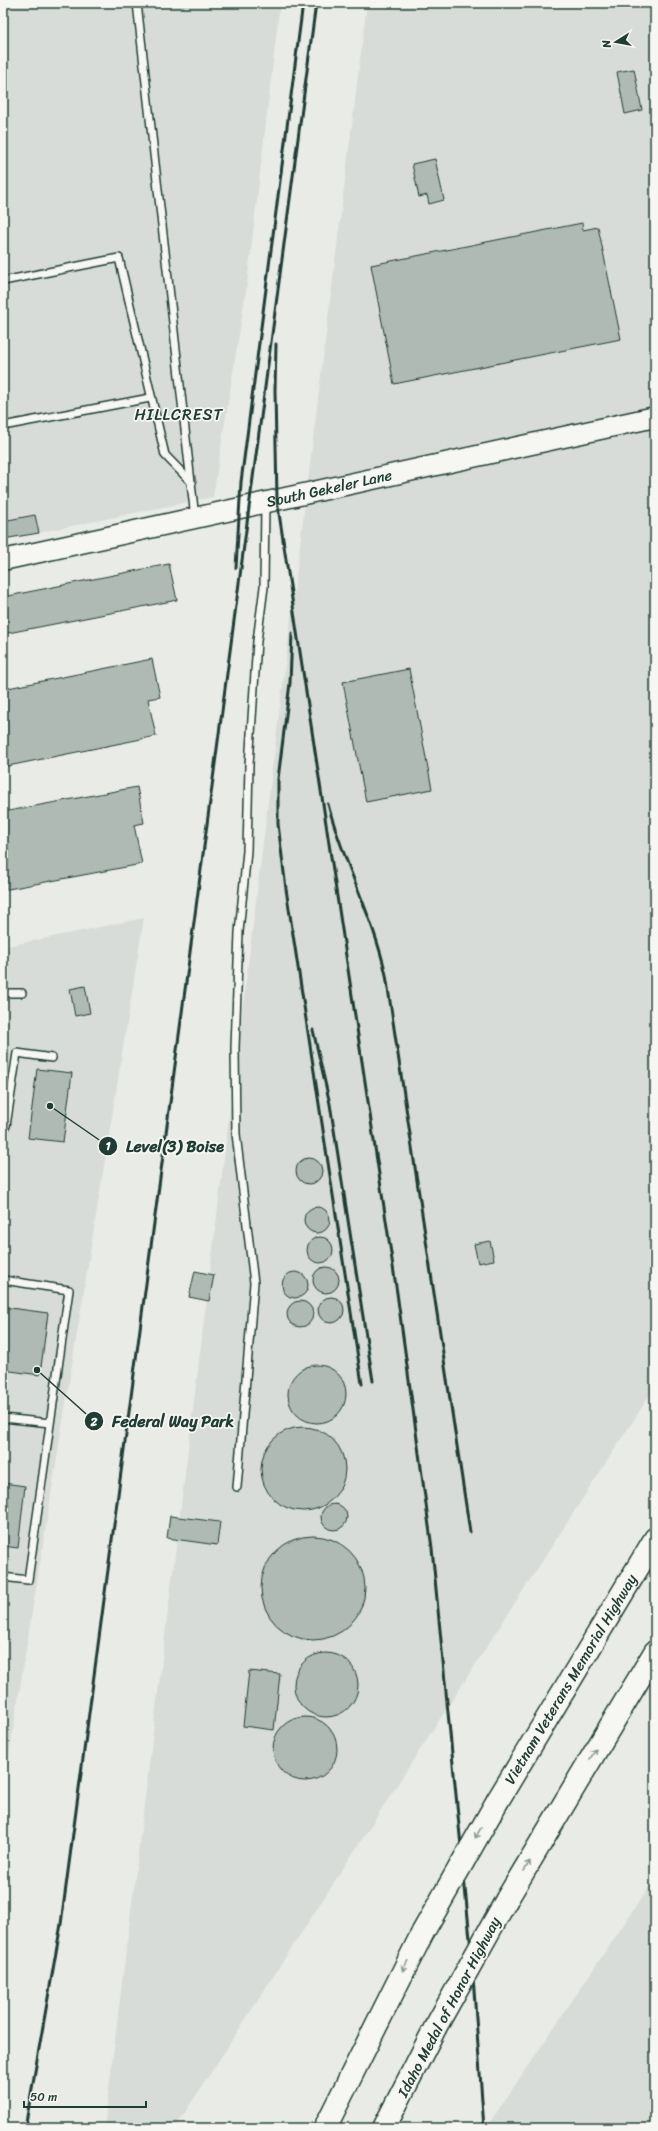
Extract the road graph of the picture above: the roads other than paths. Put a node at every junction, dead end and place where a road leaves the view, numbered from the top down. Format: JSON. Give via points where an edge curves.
{"nodes":[{"id":1,"x":137,"y":3,"type":"edge"},
{"id":2,"x":3,"y":281,"type":"edge"},
{"id":3,"x":150,"y":398,"type":"junction"},
{"id":4,"x":655,"y":417,"type":"edge"},
{"id":5,"x":3,"y":426,"type":"edge"},
{"id":6,"x":192,"y":483,"type":"junction"},
{"id":7,"x":266,"y":503,"type":"junction"},
{"id":8,"x":196,"y":518,"type":"junction"},
{"id":9,"x":3,"y":560,"type":"edge"},
{"id":10,"x":3,"y":993,"type":"edge"},
{"id":11,"x":22,"y":993,"type":"dead end"},
{"id":12,"x":52,"y":1058,"type":"dead end"},
{"id":13,"x":3,"y":1125,"type":"edge"},
{"id":14,"x":3,"y":1280,"type":"edge"},
{"id":15,"x":3,"y":1418,"type":"edge"},
{"id":16,"x":50,"y":1424,"type":"junction"},
{"id":17,"x":237,"y":1487,"type":"dead end"},
{"id":18,"x":655,"y":1539,"type":"edge"},
{"id":19,"x":3,"y":1577,"type":"edge"},
{"id":20,"x":655,"y":1652,"type":"edge"},
{"id":21,"x":387,"y":2001,"type":"junction"},
{"id":22,"x":387,"y":2123,"type":"edge"},
{"id":23,"x":314,"y":2128,"type":"edge"},
{"id":24,"x":325,"y":2128,"type":"edge"}],
"edges":[{"from":1,"to":6,"type":"lane"},
{"from":2,"to":3,"type":"lane","via":[[119,258]]},
{"from":3,"to":5,"type":"lane"},
{"from":3,"to":6,"type":"lane","via":[[165,455]]},
{"from":4,"to":7,"type":"street","name":"South Gekeler Lane"},
{"from":6,"to":8,"type":"lane"},
{"from":7,"to":8,"type":"street","name":"South Gekeler Lane"},
{"from":7,"to":17,"type":"lane","via":[[264,587],[253,700],[235,1048],[236,1134],[254,1283]]},
{"from":8,"to":9,"type":"street","name":"South Gekeler Lane"},
{"from":10,"to":11,"type":"lane"},
{"from":12,"to":13,"type":"lane","via":[[17,1053],[6,1126]]},
{"from":14,"to":16,"type":"lane","via":[[69,1290]]},
{"from":15,"to":16,"type":"lane"},
{"from":16,"to":19,"type":"lane","via":[[28,1580]]},
{"from":18,"to":21,"type":"highway","name":"Vietnam Veterans Memorial Highway","one_way":true,"bridge":true,"via":[[498,1800]]},
{"from":22,"to":20,"type":"highway","name":"Idaho Medal of Honor Highway","one_way":true,"bridge":true,"via":[[434,2028],[507,1899]]},
{"from":21,"to":23,"type":"highway"},
{"from":21,"to":24,"type":"highway"}]}
